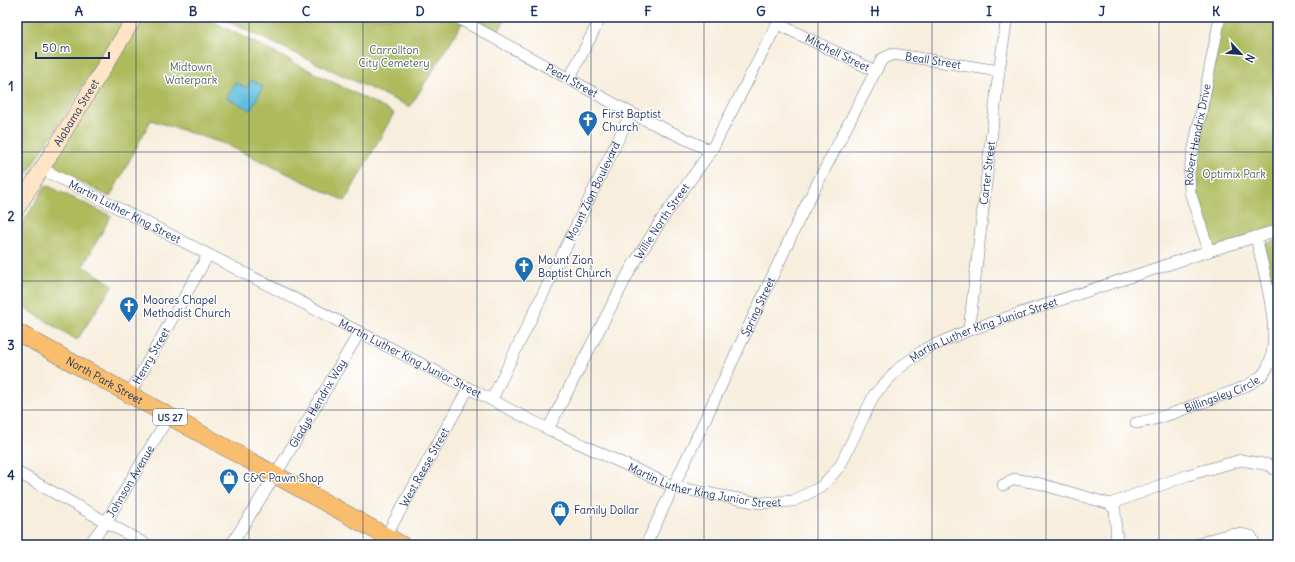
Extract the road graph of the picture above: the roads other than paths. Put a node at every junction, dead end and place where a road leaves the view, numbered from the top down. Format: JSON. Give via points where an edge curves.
{"nodes":[{"id":1,"x":136,"y":17,"type":"edge"},
{"id":2,"x":456,"y":17,"type":"edge"},
{"id":3,"x":601,"y":17,"type":"edge"},
{"id":4,"x":1007,"y":17,"type":"edge"},
{"id":5,"x":1220,"y":17,"type":"edge"},
{"id":6,"x":780,"y":20,"type":"edge"},
{"id":7,"x":875,"y":71,"type":"junction"},
{"id":8,"x":999,"y":71,"type":"junction"},
{"id":9,"x":569,"y":79,"type":"junction"},
{"id":10,"x":631,"y":113,"type":"junction"},
{"id":11,"x":711,"y":151,"type":"junction"},
{"id":12,"x":42,"y":169,"type":"junction"},
{"id":13,"x":17,"y":209,"type":"edge"},
{"id":14,"x":1278,"y":230,"type":"edge"},
{"id":15,"x":1256,"y":237,"type":"junction"},
{"id":16,"x":1209,"y":251,"type":"junction"},
{"id":17,"x":208,"y":255,"type":"junction"},
{"id":18,"x":969,"y":330,"type":"junction"},
{"id":19,"x":17,"y":332,"type":"edge"},
{"id":20,"x":359,"y":333,"type":"junction"},
{"id":21,"x":1276,"y":350,"type":"edge"},
{"id":22,"x":468,"y":389,"type":"junction"},
{"id":23,"x":129,"y":395,"type":"junction"},
{"id":24,"x":492,"y":400,"type":"junction"},
{"id":25,"x":169,"y":416,"type":"junction"},
{"id":26,"x":1136,"y":423,"type":"dead end"},
{"id":27,"x":548,"y":430,"type":"junction"},
{"id":28,"x":17,"y":472,"type":"edge"},
{"id":29,"x":1278,"y":472,"type":"edge"},
{"id":30,"x":276,"y":474,"type":"junction"},
{"id":31,"x":1002,"y":485,"type":"dead end"},
{"id":32,"x":674,"y":487,"type":"junction"},
{"id":33,"x":1110,"y":504,"type":"junction"},
{"id":34,"x":106,"y":522,"type":"junction"},
{"id":35,"x":383,"y":540,"type":"edge"},
{"id":36,"x":89,"y":545,"type":"edge"},
{"id":37,"x":147,"y":545,"type":"edge"},
{"id":38,"x":231,"y":545,"type":"edge"},
{"id":39,"x":402,"y":545,"type":"edge"},
{"id":40,"x":646,"y":545,"type":"edge"},
{"id":41,"x":1117,"y":545,"type":"edge"},
{"id":42,"x":1197,"y":545,"type":"edge"},
{"id":43,"x":1254,"y":545,"type":"edge"}],
"edges":[{"from":1,"to":12,"type":"main road","name":"Alabama Street"},
{"from":2,"to":9,"type":"street","name":"Pearl Street"},
{"from":3,"to":9,"type":"street"},
{"from":4,"to":8,"type":"street","name":"Carter Street"},
{"from":5,"to":16,"type":"street","name":"Robert Hendrix Drive","via":[[1189,173],[1190,192]]},
{"from":6,"to":7,"type":"street","name":"Mitchell Street"},
{"from":6,"to":11,"type":"street","name":"Willie North Street"},
{"from":7,"to":8,"type":"street","name":"Beall Street","via":[[882,59],[893,54]]},
{"from":7,"to":32,"type":"street","name":"Spring Street","via":[[803,211]]},
{"from":8,"to":18,"type":"street","name":"Carter Street"},
{"from":9,"to":10,"type":"street","name":"Pearl Street"},
{"from":10,"to":11,"type":"street","name":"Pearl Street"},
{"from":10,"to":24,"type":"street","name":"Mount Zion Boulevard"},
{"from":11,"to":27,"type":"street","name":"Willie North Street","via":[[662,219],[630,270]]},
{"from":12,"to":13,"type":"main road","name":"Alabama Street"},
{"from":12,"to":17,"type":"street","name":"Martin Luther King Street"},
{"from":14,"to":15,"type":"street","name":"Martin Luther King Junior Street"},
{"from":15,"to":16,"type":"street","name":"Martin Luther King Junior Street"},
{"from":15,"to":21,"type":"street","name":"Billingsley Circle"},
{"from":16,"to":18,"type":"street","name":"Martin Luther King Junior Street"},
{"from":17,"to":20,"type":"street","name":"Martin Luther King Junior Street"},
{"from":17,"to":23,"type":"street","name":"Henry Street"},
{"from":18,"to":32,"type":"street","name":"Martin Luther King Junior Street","via":[[925,349],[898,369],[874,395],[840,466],[821,487],[793,501],[760,503]]},
{"from":19,"to":23,"type":"main road","name":"North Park Street","number":"US 27"},
{"from":20,"to":22,"type":"street","name":"Martin Luther King Junior Street"},
{"from":20,"to":30,"type":"street","name":"Gladys Hendrix Way"},
{"from":21,"to":26,"type":"street","name":"Billingsley Circle","via":[[1260,377],[1242,388],[1156,420]]},
{"from":22,"to":24,"type":"street","name":"Martin Luther King Junior Street"},
{"from":22,"to":35,"type":"street","name":"West Reese Street"},
{"from":23,"to":25,"type":"main road","name":"North Park Street","number":"US 27"},
{"from":24,"to":27,"type":"street","name":"Martin Luther King Junior Street"},
{"from":25,"to":30,"type":"main road","name":"North Park Street","number":"US 27"},
{"from":25,"to":34,"type":"street","name":"Johnson Avenue"},
{"from":27,"to":32,"type":"street","name":"Martin Luther King Junior Street"},
{"from":28,"to":34,"type":"street"},
{"from":29,"to":33,"type":"street","via":[[1269,465],[1241,460],[1188,475]]},
{"from":30,"to":35,"type":"main road","name":"North Park Street","number":"US 27"},
{"from":30,"to":38,"type":"street","name":"Gladys Hendrix Way"},
{"from":31,"to":33,"type":"street","via":[[1014,479],[1037,483]]},
{"from":32,"to":40,"type":"street","name":"Spring Street"},
{"from":33,"to":41,"type":"street","via":[[1115,510]]},
{"from":34,"to":36,"type":"street","name":"Johnson Avenue"},
{"from":34,"to":37,"type":"street"},
{"from":35,"to":39,"type":"main road","name":"North Park Street","number":"US 27"},
{"from":42,"to":43,"type":"street","via":[[1229,534],[1251,536]]}]}
